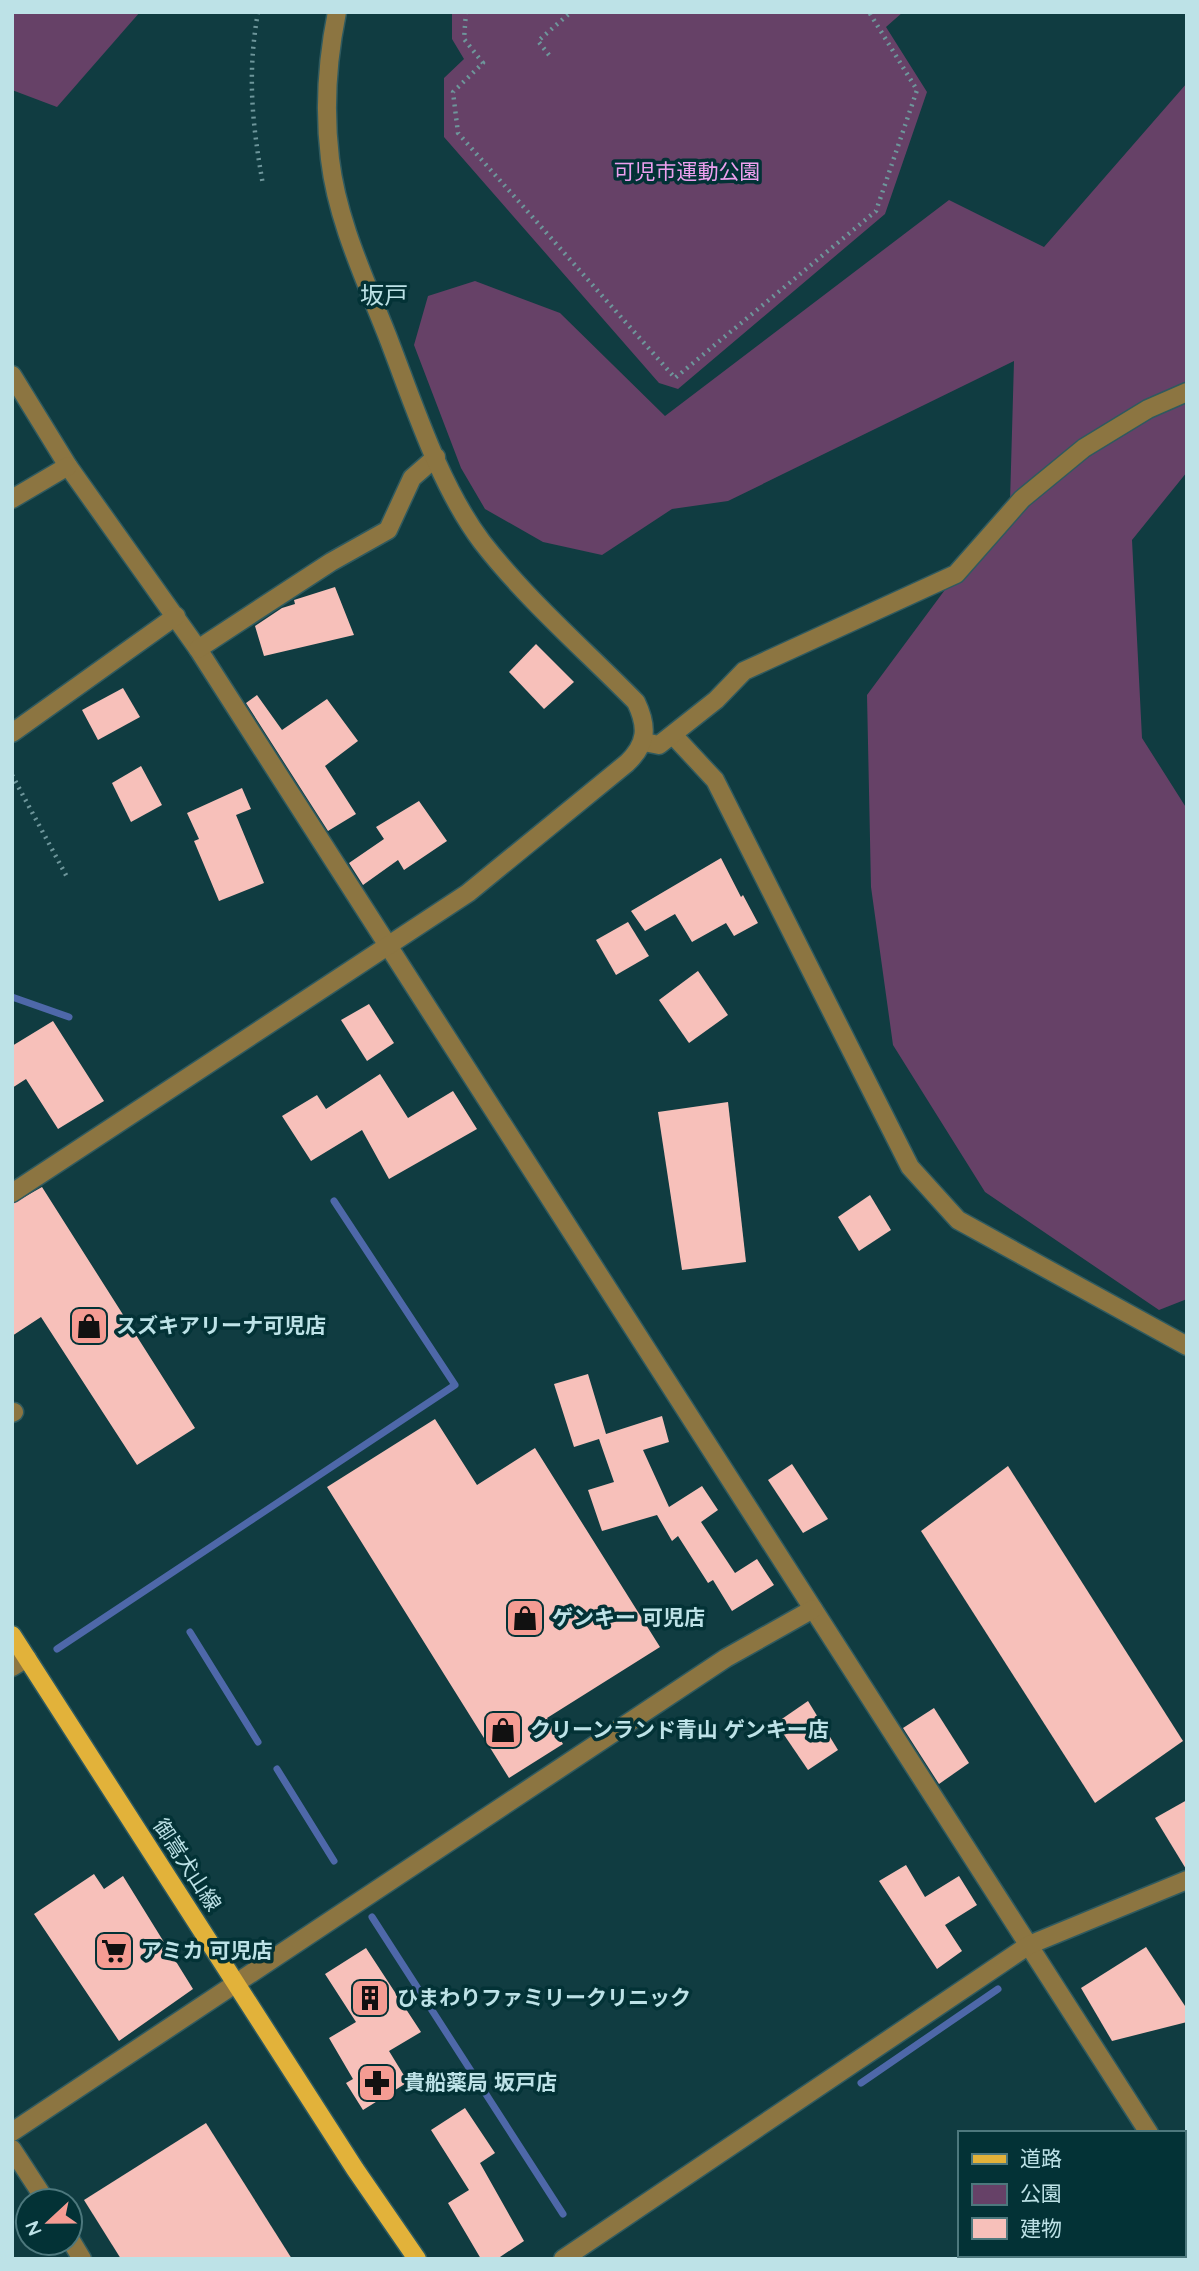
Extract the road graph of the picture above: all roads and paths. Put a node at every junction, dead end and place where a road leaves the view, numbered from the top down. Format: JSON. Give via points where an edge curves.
{"nodes":[{"id":1,"x":258,"y":12,"type":"edge"},
{"id":2,"x":337,"y":12,"type":"edge"},
{"id":3,"x":466,"y":12,"type":"edge"},
{"id":4,"x":571,"y":12,"type":"edge"},
{"id":5,"x":869,"y":12,"type":"edge"},
{"id":6,"x":549,"y":54,"type":"dead end"},
{"id":7,"x":263,"y":185,"type":"dead end"},
{"id":8,"x":12,"y":375,"type":"edge"},
{"id":9,"x":1187,"y":392,"type":"edge"},
{"id":10,"x":436,"y":457,"type":"junction"},
{"id":11,"x":68,"y":466,"type":"junction"},
{"id":12,"x":12,"y":499,"type":"edge"},
{"id":13,"x":176,"y":616,"type":"junction"},
{"id":14,"x":198,"y":649,"type":"junction"},
{"id":15,"x":12,"y":733,"type":"edge"},
{"id":16,"x":673,"y":735,"type":"junction"},
{"id":17,"x":644,"y":742,"type":"junction"},
{"id":18,"x":12,"y":775,"type":"edge"},
{"id":19,"x":67,"y":877,"type":"dead end"},
{"id":20,"x":388,"y":946,"type":"junction"},
{"id":21,"x":12,"y":1193,"type":"edge"},
{"id":22,"x":1187,"y":1346,"type":"edge"},
{"id":23,"x":813,"y":1609,"type":"junction"},
{"id":24,"x":12,"y":1635,"type":"edge"},
{"id":25,"x":20,"y":1662,"type":"edge"},
{"id":26,"x":1187,"y":1880,"type":"edge"},
{"id":27,"x":1029,"y":1945,"type":"junction"},
{"id":28,"x":237,"y":1984,"type":"junction"},
{"id":29,"x":1148,"y":2131,"type":"edge"},
{"id":30,"x":12,"y":2132,"type":"edge"},
{"id":31,"x":12,"y":2149,"type":"edge"},
{"id":32,"x":37,"y":2187,"type":"edge"},
{"id":33,"x":417,"y":2259,"type":"edge"},
{"id":34,"x":563,"y":2259,"type":"edge"}],
"edges":[{"from":1,"to":7,"type":"path","via":[[250,55]]},
{"from":2,"to":10,"type":"street","via":[[325,105],[333,175],[345,227]]},
{"from":3,"to":5,"type":"path","via":[[464,39],[483,63],[453,92],[458,133],[676,378],[876,211],[917,90]]},
{"from":4,"to":6,"type":"path","via":[[538,41]]},
{"from":8,"to":11,"type":"street"},
{"from":9,"to":16,"type":"street","via":[[1084,447],[1022,499],[956,574],[744,671]]},
{"from":10,"to":14,"type":"street","via":[[412,478],[388,530]]},
{"from":10,"to":17,"type":"street","via":[[481,540],[636,702],[645,720]]},
{"from":11,"to":12,"type":"street"},
{"from":11,"to":13,"type":"street"},
{"from":13,"to":14,"type":"street"},
{"from":13,"to":15,"type":"street"},
{"from":14,"to":20,"type":"street"},
{"from":16,"to":17,"type":"street","via":[[659,745]]},
{"from":16,"to":22,"type":"street","via":[[715,780],[910,1167],[958,1220]]},
{"from":17,"to":20,"type":"street","via":[[627,764],[522,852]]},
{"from":18,"to":19,"type":"path"},
{"from":20,"to":21,"type":"street"},
{"from":20,"to":23,"type":"street"},
{"from":23,"to":27,"type":"street"},
{"from":23,"to":28,"type":"street","via":[[726,1658]]},
{"from":24,"to":25,"type":"main road","name":"御嵩犬山線"},
{"from":25,"to":28,"type":"main road","name":"御嵩犬山線"},
{"from":26,"to":27,"type":"street"},
{"from":27,"to":29,"type":"street"},
{"from":27,"to":34,"type":"street"},
{"from":28,"to":30,"type":"street"},
{"from":28,"to":33,"type":"main road","name":"御嵩犬山線"},
{"from":31,"to":32,"type":"street"}]}
